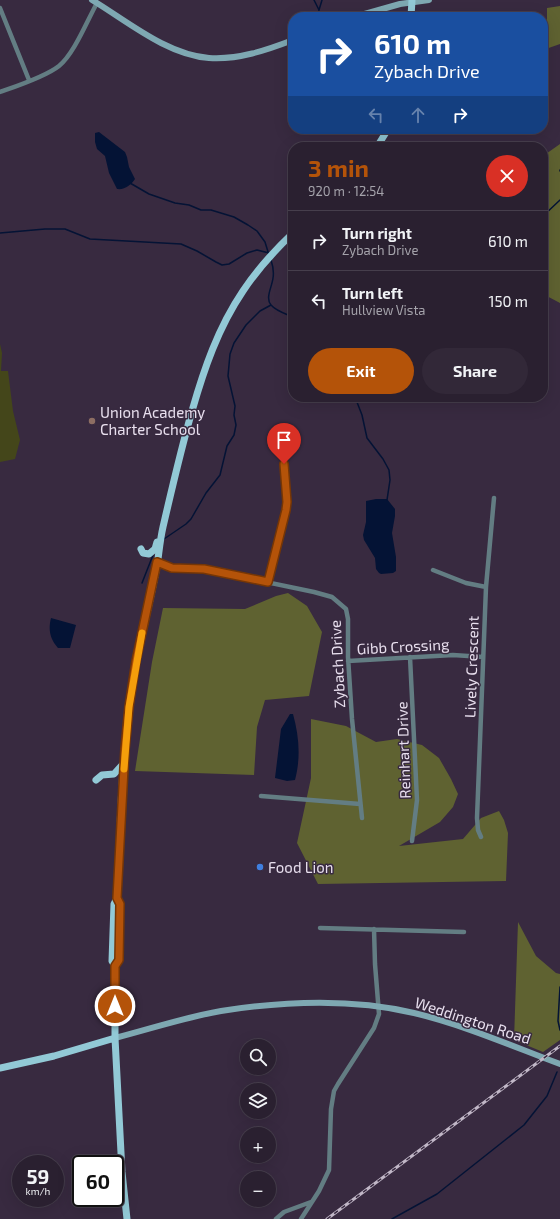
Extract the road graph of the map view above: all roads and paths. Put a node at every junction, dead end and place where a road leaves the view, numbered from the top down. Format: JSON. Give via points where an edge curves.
{"nodes":[{"id":1,"x":429,"y":0,"type":"edge"},
{"id":2,"x":412,"y":1,"type":"edge"},
{"id":3,"x":94,"y":2,"type":"edge"},
{"id":4,"x":0,"y":8,"type":"edge"},
{"id":5,"x":370,"y":12,"type":"edge"},
{"id":6,"x":411,"y":12,"type":"edge"},
{"id":7,"x":288,"y":42,"type":"edge"},
{"id":8,"x":29,"y":80,"type":"junction"},
{"id":9,"x":0,"y":92,"type":"edge"},
{"id":10,"x":288,"y":238,"type":"edge"},
{"id":11,"x":186,"y":434,"type":"junction"},
{"id":12,"x":284,"y":452,"type":"dead end"},
{"id":13,"x":494,"y":498,"type":"dead end"},
{"id":14,"x":141,"y":549,"type":"dead end"},
{"id":15,"x":157,"y":562,"type":"junction"},
{"id":16,"x":433,"y":570,"type":"dead end"},
{"id":17,"x":268,"y":582,"type":"junction"},
{"id":18,"x":486,"y":587,"type":"junction"},
{"id":19,"x":410,"y":657,"type":"junction"},
{"id":20,"x":483,"y":657,"type":"junction"},
{"id":21,"x":348,"y":660,"type":"junction"},
{"id":22,"x":124,"y":763,"type":"junction"},
{"id":23,"x":96,"y":780,"type":"dead end"},
{"id":24,"x":262,"y":796,"type":"dead end"},
{"id":25,"x":360,"y":804,"type":"junction"},
{"id":26,"x":362,"y":818,"type":"dead end"},
{"id":27,"x":481,"y":837,"type":"dead end"},
{"id":28,"x":412,"y":841,"type":"dead end"},
{"id":29,"x":320,"y":928,"type":"dead end"},
{"id":30,"x":374,"y":929,"type":"junction"},
{"id":31,"x":464,"y":932,"type":"dead end"},
{"id":32,"x":378,"y":1006,"type":"junction"},
{"id":33,"x":115,"y":1038,"type":"junction"},
{"id":34,"x":560,"y":1064,"type":"edge"},
{"id":35,"x":0,"y":1068,"type":"edge"},
{"id":36,"x":311,"y":1202,"type":"junction"},
{"id":37,"x":127,"y":1219,"type":"edge"},
{"id":38,"x":276,"y":1219,"type":"edge"},
{"id":39,"x":301,"y":1219,"type":"edge"}],
"edges":[{"from":1,"to":2,"type":"main road"},
{"from":2,"to":5,"type":"main road"},
{"from":2,"to":6,"type":"main road"},
{"from":3,"to":7,"type":"main road","via":[[141,32],[188,54],[224,58],[250,54]]},
{"from":3,"to":8,"type":"street","via":[[68,56],[60,66]]},
{"from":4,"to":8,"type":"street"},
{"from":8,"to":9,"type":"street"},
{"from":10,"to":11,"type":"main road","via":[[251,279],[222,327],[208,360]]},
{"from":11,"to":14,"type":"main road","via":[[178,453],[155,549],[149,554],[143,553]]},
{"from":11,"to":15,"type":"main road"},
{"from":12,"to":17,"type":"street","via":[[287,502]]},
{"from":13,"to":18,"type":"street","name":"Lively Crescent"},
{"from":15,"to":17,"type":"street","name":"Zybach Drive","via":[[172,568],[204,569]]},
{"from":15,"to":22,"type":"main road","via":[[136,661]]},
{"from":16,"to":18,"type":"street","via":[[474,586]]},
{"from":17,"to":21,"type":"street","name":"Zybach Drive","via":[[332,597],[346,609]]},
{"from":18,"to":20,"type":"street","name":"Lively Crescent"},
{"from":19,"to":20,"type":"street","name":"Gibb Crossing"},
{"from":19,"to":21,"type":"street","name":"Gibb Crossing"},
{"from":19,"to":28,"type":"street","name":"Reinhart Drive","via":[[417,800]]},
{"from":20,"to":27,"type":"street","name":"Lively Crescent","via":[[477,818]]},
{"from":21,"to":25,"type":"street","name":"Zybach Drive"},
{"from":22,"to":23,"type":"main road","via":[[114,774],[102,775]]},
{"from":22,"to":33,"type":"main road","via":[[112,961],[115,966]]},
{"from":24,"to":25,"type":"street"},
{"from":25,"to":26,"type":"street","name":"Zybach Drive"},
{"from":29,"to":30,"type":"street"},
{"from":30,"to":31,"type":"street"},
{"from":30,"to":32,"type":"street"},
{"from":32,"to":33,"type":"main road","name":"Weddington Road","via":[[342,1003],[277,1004],[220,1011]]},
{"from":32,"to":34,"type":"main road","name":"Weddington Road","via":[[438,1019]]},
{"from":32,"to":36,"type":"street","via":[[379,1014],[374,1028],[334,1091],[329,1170]]},
{"from":33,"to":35,"type":"main road","name":"Weddington Road","via":[[54,1056]]},
{"from":33,"to":37,"type":"main road"},
{"from":36,"to":38,"type":"street","via":[[284,1212]]},
{"from":36,"to":39,"type":"street"}]}
